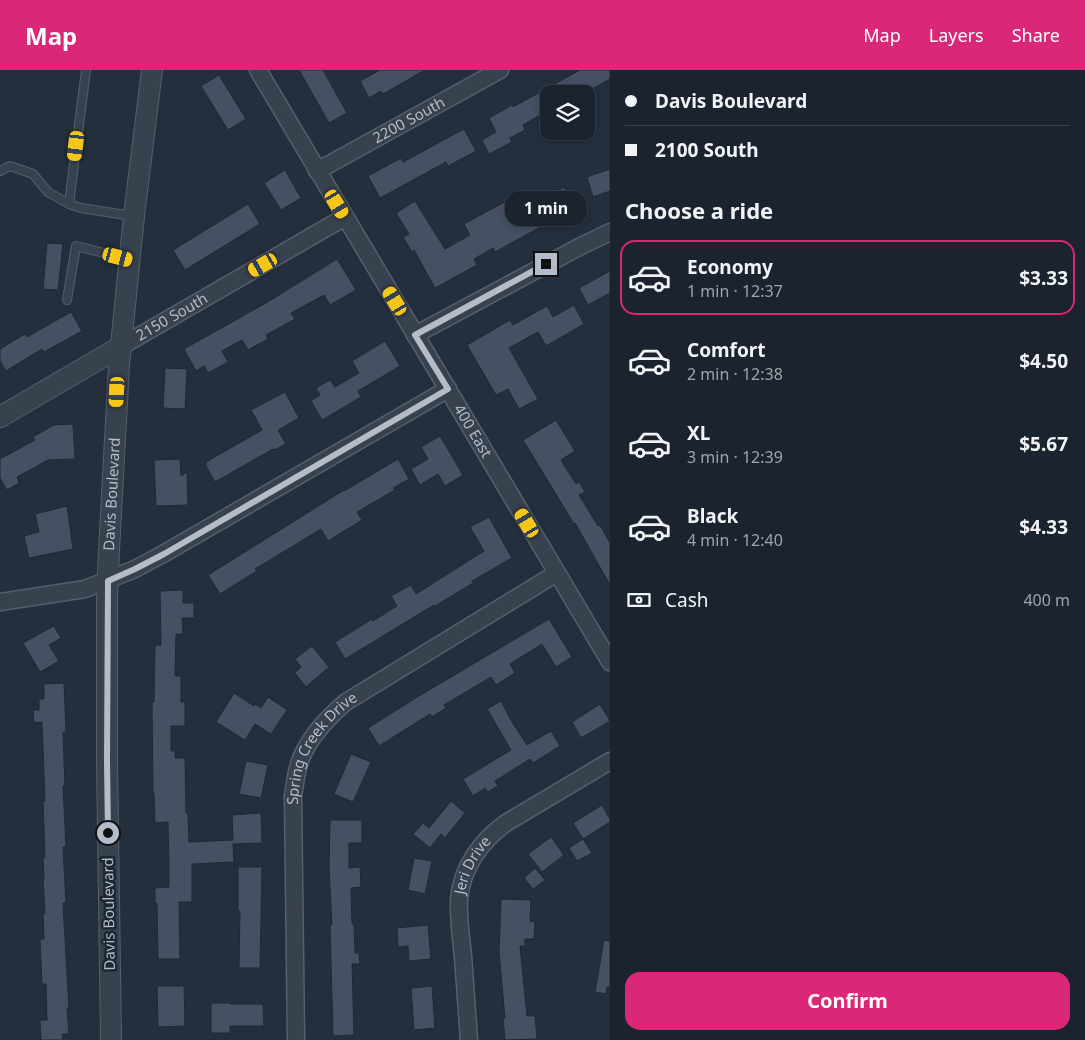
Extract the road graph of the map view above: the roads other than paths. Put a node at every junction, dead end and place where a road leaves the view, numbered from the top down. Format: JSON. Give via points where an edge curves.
{"nodes":[{"id":1,"x":86,"y":70,"type":"edge"},
{"id":2,"x":152,"y":70,"type":"edge"},
{"id":3,"x":258,"y":70,"type":"edge"},
{"id":4,"x":500,"y":70,"type":"edge"},
{"id":5,"x":0,"y":171,"type":"edge"},
{"id":6,"x":317,"y":171,"type":"junction"},
{"id":7,"x":69,"y":204,"type":"junction"},
{"id":8,"x":134,"y":216,"type":"junction"},
{"id":9,"x":345,"y":217,"type":"junction"},
{"id":10,"x":610,"y":232,"type":"edge"},
{"id":11,"x":130,"y":260,"type":"junction"},
{"id":12,"x":67,"y":300,"type":"dead end"},
{"id":13,"x":415,"y":335,"type":"junction"},
{"id":14,"x":120,"y":347,"type":"junction"},
{"id":15,"x":448,"y":389,"type":"junction"},
{"id":16,"x":0,"y":417,"type":"edge"},
{"id":17,"x":557,"y":573,"type":"junction"},
{"id":18,"x":108,"y":581,"type":"junction"},
{"id":19,"x":0,"y":602,"type":"edge"},
{"id":20,"x":610,"y":662,"type":"edge"},
{"id":21,"x":610,"y":761,"type":"edge"},
{"id":22,"x":111,"y":1040,"type":"edge"},
{"id":23,"x":296,"y":1040,"type":"edge"},
{"id":24,"x":469,"y":1040,"type":"edge"}],
"edges":[{"from":1,"to":7,"type":"lane"},
{"from":2,"to":8,"type":"street","name":"Davis Boulevard"},
{"from":3,"to":6,"type":"street","name":"400 East"},
{"from":4,"to":6,"type":"street","name":"2200 South"},
{"from":5,"to":7,"type":"lane","via":[[10,166],[33,174],[48,192]]},
{"from":6,"to":9,"type":"street","name":"400 East"},
{"from":7,"to":8,"type":"lane"},
{"from":8,"to":11,"type":"street","name":"Davis Boulevard"},
{"from":9,"to":13,"type":"street","name":"400 East"},
{"from":9,"to":14,"type":"street","name":"2150 South"},
{"from":10,"to":13,"type":"street"},
{"from":11,"to":12,"type":"lane","via":[[76,246]]},
{"from":11,"to":14,"type":"street","name":"Davis Boulevard"},
{"from":13,"to":15,"type":"street","name":"400 East"},
{"from":14,"to":16,"type":"street","name":"2150 South"},
{"from":14,"to":18,"type":"street","name":"Davis Boulevard"},
{"from":15,"to":17,"type":"street","name":"400 East"},
{"from":15,"to":18,"type":"street","via":[[164,554]]},
{"from":17,"to":20,"type":"street","name":"400 East"},
{"from":17,"to":23,"type":"street","name":"Spring Creek Drive","via":[[346,702],[331,714],[307,746],[293,796]]},
{"from":18,"to":19,"type":"street","via":[[85,589]]},
{"from":18,"to":22,"type":"street","name":"Davis Boulevard"},
{"from":21,"to":24,"type":"street","name":"Jeri Drive","via":[[506,823],[494,832],[468,867],[461,888],[459,910]]}]}
